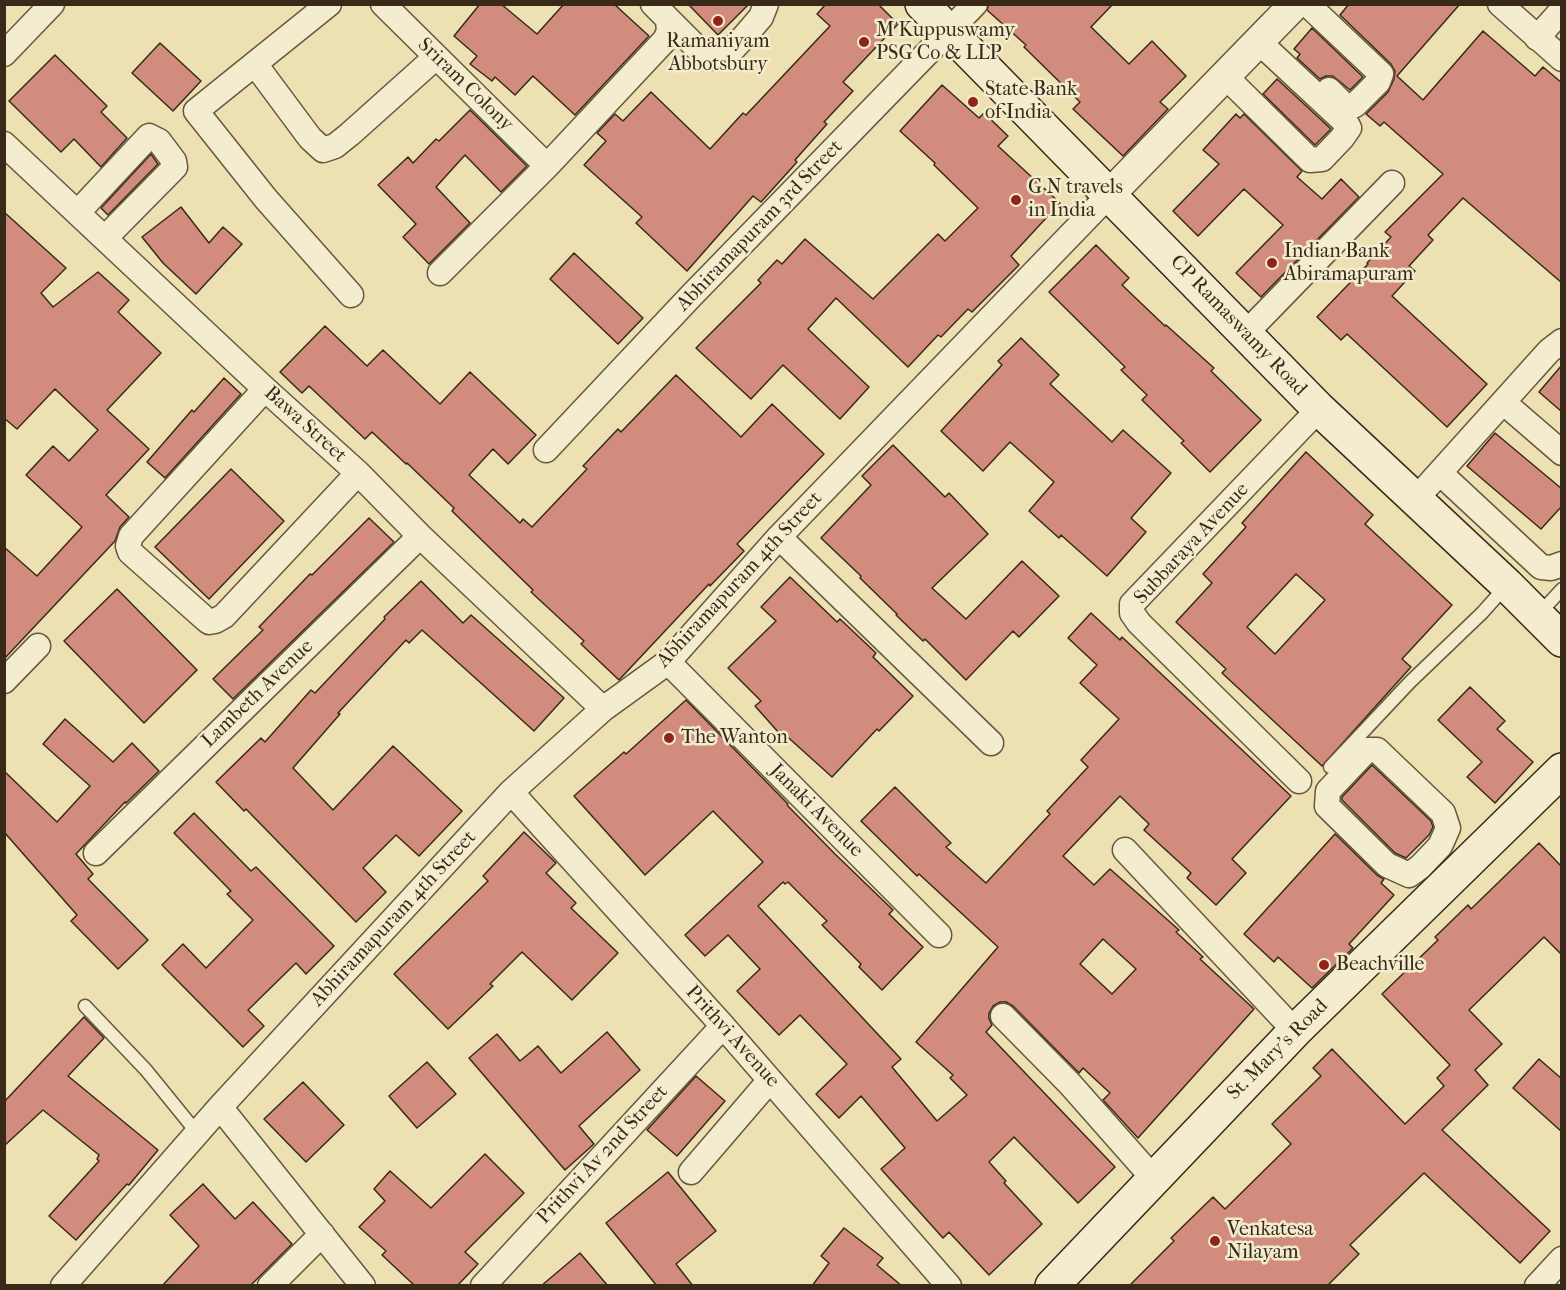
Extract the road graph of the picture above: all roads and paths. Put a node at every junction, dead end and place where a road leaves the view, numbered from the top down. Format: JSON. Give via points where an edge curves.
{"nodes":[{"id":1,"x":52,"y":4,"type":"edge"},
{"id":2,"x":329,"y":4,"type":"edge"},
{"id":3,"x":383,"y":4,"type":"edge"},
{"id":4,"x":766,"y":4,"type":"edge"},
{"id":5,"x":922,"y":4,"type":"edge"},
{"id":6,"x":975,"y":4,"type":"edge"},
{"id":7,"x":1295,"y":4,"type":"edge"},
{"id":8,"x":1307,"y":4,"type":"edge"},
{"id":9,"x":1500,"y":4,"type":"edge"},
{"id":10,"x":1562,"y":10,"type":"edge"},
{"id":11,"x":661,"y":12,"type":"edge"},
{"id":12,"x":950,"y":32,"type":"junction"},
{"id":13,"x":1263,"y":37,"type":"junction"},
{"id":14,"x":1537,"y":38,"type":"junction"},
{"id":15,"x":4,"y":54,"type":"edge"},
{"id":16,"x":436,"y":57,"type":"junction"},
{"id":17,"x":1562,"y":59,"type":"edge"},
{"id":18,"x":255,"y":64,"type":"junction"},
{"id":19,"x":1225,"y":76,"type":"junction"},
{"id":20,"x":4,"y":144,"type":"edge"},
{"id":21,"x":547,"y":166,"type":"junction"},
{"id":22,"x":1392,"y":183,"type":"dead end"},
{"id":23,"x":1109,"y":195,"type":"junction"},
{"id":24,"x":78,"y":212,"type":"junction"},
{"id":25,"x":105,"y":238,"type":"junction"},
{"id":26,"x":440,"y":273,"type":"dead end"},
{"id":27,"x":351,"y":295,"type":"dead end"},
{"id":28,"x":1246,"y":333,"type":"junction"},
{"id":29,"x":1562,"y":341,"type":"edge"},
{"id":30,"x":265,"y":389,"type":"junction"},
{"id":31,"x":1503,"y":402,"type":"junction"},
{"id":32,"x":1319,"y":409,"type":"junction"},
{"id":33,"x":546,"y":450,"type":"dead end"},
{"id":34,"x":1562,"y":453,"type":"edge"},
{"id":35,"x":358,"y":473,"type":"junction"},
{"id":36,"x":1440,"y":473,"type":"junction"},
{"id":37,"x":1415,"y":500,"type":"junction"},
{"id":38,"x":420,"y":536,"type":"junction"},
{"id":39,"x":779,"y":537,"type":"junction"},
{"id":40,"x":1562,"y":564,"type":"edge"},
{"id":41,"x":1507,"y":585,"type":"junction"},
{"id":42,"x":1562,"y":589,"type":"edge"},
{"id":43,"x":1537,"y":616,"type":"junction"},
{"id":44,"x":1562,"y":640,"type":"edge"},
{"id":45,"x":38,"y":646,"type":"dead end"},
{"id":46,"x":668,"y":662,"type":"junction"},
{"id":47,"x":4,"y":681,"type":"edge"},
{"id":48,"x":603,"y":709,"type":"junction"},
{"id":49,"x":991,"y":743,"type":"dead end"},
{"id":50,"x":1330,"y":767,"type":"dead end"},
{"id":51,"x":1562,"y":770,"type":"edge"},
{"id":52,"x":1299,"y":781,"type":"dead end"},
{"id":53,"x":511,"y":792,"type":"junction"},
{"id":54,"x":1125,"y":850,"type":"dead end"},
{"id":55,"x":96,"y":853,"type":"dead end"},
{"id":56,"x":1450,"y":858,"type":"junction"},
{"id":57,"x":1409,"y":875,"type":"junction"},
{"id":58,"x":1434,"y":896,"type":"junction"},
{"id":59,"x":939,"y":935,"type":"dead end"},
{"id":60,"x":85,"y":1006,"type":"dead end"},
{"id":61,"x":1003,"y":1016,"type":"dead end"},
{"id":62,"x":723,"y":1026,"type":"junction"},
{"id":63,"x":1295,"y":1031,"type":"junction"},
{"id":64,"x":770,"y":1080,"type":"junction"},
{"id":65,"x":220,"y":1107,"type":"junction"},
{"id":66,"x":198,"y":1134,"type":"junction"},
{"id":67,"x":691,"y":1172,"type":"dead end"},
{"id":68,"x":1153,"y":1178,"type":"junction"},
{"id":69,"x":322,"y":1234,"type":"junction"},
{"id":70,"x":1562,"y":1259,"type":"edge"},
{"id":71,"x":491,"y":1283,"type":"edge"},
{"id":72,"x":63,"y":1286,"type":"edge"},
{"id":73,"x":270,"y":1286,"type":"edge"},
{"id":74,"x":363,"y":1286,"type":"edge"},
{"id":75,"x":949,"y":1286,"type":"edge"},
{"id":76,"x":1052,"y":1286,"type":"edge"},
{"id":77,"x":1537,"y":1286,"type":"edge"}],
"edges":[{"from":1,"to":15,"type":"street"},
{"from":2,"to":18,"type":"street"},
{"from":3,"to":16,"type":"street","name":"Sriram Colony"},
{"from":4,"to":11,"type":"street","via":[[761,17],[743,38],[730,52],[717,58],[706,57]]},
{"from":5,"to":12,"type":"main road","name":"CP Ramaswamy Road"},
{"from":6,"to":12,"type":"street","name":"Abhiramapuram 3rd Street"},
{"from":7,"to":13,"type":"street","name":"Abhiramapuram 4th Street"},
{"from":8,"to":13,"type":"street","via":[[1381,74],[1355,105],[1346,105]]},
{"from":9,"to":14,"type":"street"},
{"from":10,"to":14,"type":"street"},
{"from":11,"to":21,"type":"street","via":[[669,31],[665,40]]},
{"from":12,"to":23,"type":"main road","name":"CP Ramaswamy Road"},
{"from":12,"to":33,"type":"street","name":"Abhiramapuram 3rd Street"},
{"from":13,"to":19,"type":"street","name":"Abhiramapuram 4th Street"},
{"from":13,"to":19,"type":"street","via":[[1349,128],[1322,159],[1310,160]]},
{"from":14,"to":17,"type":"street"},
{"from":16,"to":18,"type":"street","via":[[350,134],[323,150]]},
{"from":16,"to":21,"type":"street","name":"Sriram Colony"},
{"from":18,"to":27,"type":"street","via":[[196,111],[266,199]]},
{"from":19,"to":23,"type":"street","name":"Abhiramapuram 4th Street"},
{"from":20,"to":24,"type":"street","name":"Bawa Street"},
{"from":21,"to":26,"type":"street"},
{"from":22,"to":28,"type":"street"},
{"from":23,"to":28,"type":"main road","name":"CP Ramaswamy Road"},
{"from":23,"to":39,"type":"street","name":"Abhiramapuram 4th Street"},
{"from":24,"to":25,"type":"street","name":"Bawa Street"},
{"from":24,"to":25,"type":"street","via":[[149,136],[159,141],[175,167]]},
{"from":25,"to":30,"type":"street","name":"Bawa Street"},
{"from":28,"to":32,"type":"main road","name":"CP Ramaswamy Road"},
{"from":29,"to":31,"type":"street"},
{"from":30,"to":35,"type":"street","name":"Bawa Street"},
{"from":30,"to":35,"type":"street","via":[[131,536],[130,552],[209,622],[215,621]]},
{"from":31,"to":34,"type":"street"},
{"from":31,"to":36,"type":"street"},
{"from":32,"to":37,"type":"main road","name":"CP Ramaswamy Road"},
{"from":32,"to":52,"type":"street","name":"Subbaraya Avenue","via":[[1132,604],[1132,613],[1139,623]]},
{"from":35,"to":38,"type":"street","name":"Bawa Street"},
{"from":36,"to":37,"type":"street"},
{"from":36,"to":40,"type":"street","via":[[1541,567]]},
{"from":37,"to":41,"type":"main road","name":"CP Ramaswamy Road"},
{"from":38,"to":48,"type":"street","name":"Bawa Street"},
{"from":38,"to":55,"type":"street","name":"Lambeth Avenue"},
{"from":39,"to":46,"type":"street","name":"Abhiramapuram 4th Street"},
{"from":39,"to":49,"type":"street"},
{"from":41,"to":43,"type":"main road","name":"CP Ramaswamy Road"},
{"from":41,"to":50,"type":"lane"},
{"from":42,"to":43,"type":"lane"},
{"from":43,"to":44,"type":"main road","name":"CP Ramaswamy Road"},
{"from":45,"to":47,"type":"street"},
{"from":46,"to":48,"type":"street","name":"Abhiramapuram 4th Street"},
{"from":46,"to":59,"type":"street","name":"Janaki Avenue"},
{"from":48,"to":53,"type":"street","name":"Abhiramapuram 4th Street"},
{"from":51,"to":56,"type":"main road","name":"St. Mary's Road"},
{"from":53,"to":62,"type":"street","name":"Prithvi Avenue"},
{"from":53,"to":65,"type":"street","name":"Abhiramapuram 4th Street"},
{"from":54,"to":63,"type":"street"},
{"from":56,"to":57,"type":"street","via":[[1420,867]]},
{"from":56,"to":57,"type":"street","via":[[1443,813],[1377,750],[1367,750],[1328,791],[1327,806],[1387,865]]},
{"from":56,"to":58,"type":"main road","name":"St. Mary's Road"},
{"from":57,"to":58,"type":"street"},
{"from":58,"to":63,"type":"main road","name":"St. Mary's Road"},
{"from":60,"to":66,"type":"lane","via":[[146,1070]]},
{"from":61,"to":68,"type":"street"},
{"from":62,"to":64,"type":"street","name":"Prithvi Avenue"},
{"from":62,"to":71,"type":"street","name":"Prithvi Av 2nd Street"},
{"from":63,"to":68,"type":"main road","name":"St. Mary's Road"},
{"from":64,"to":67,"type":"street"},
{"from":64,"to":75,"type":"street","name":"Prithvi Avenue"},
{"from":65,"to":66,"type":"street","name":"Abhiramapuram 4th Street"},
{"from":65,"to":69,"type":"street"},
{"from":66,"to":72,"type":"street","name":"Abhiramapuram 4th Street"},
{"from":68,"to":76,"type":"main road","name":"St. Mary's Road"},
{"from":69,"to":73,"type":"street"},
{"from":69,"to":74,"type":"street"},
{"from":70,"to":77,"type":"street"}]}
